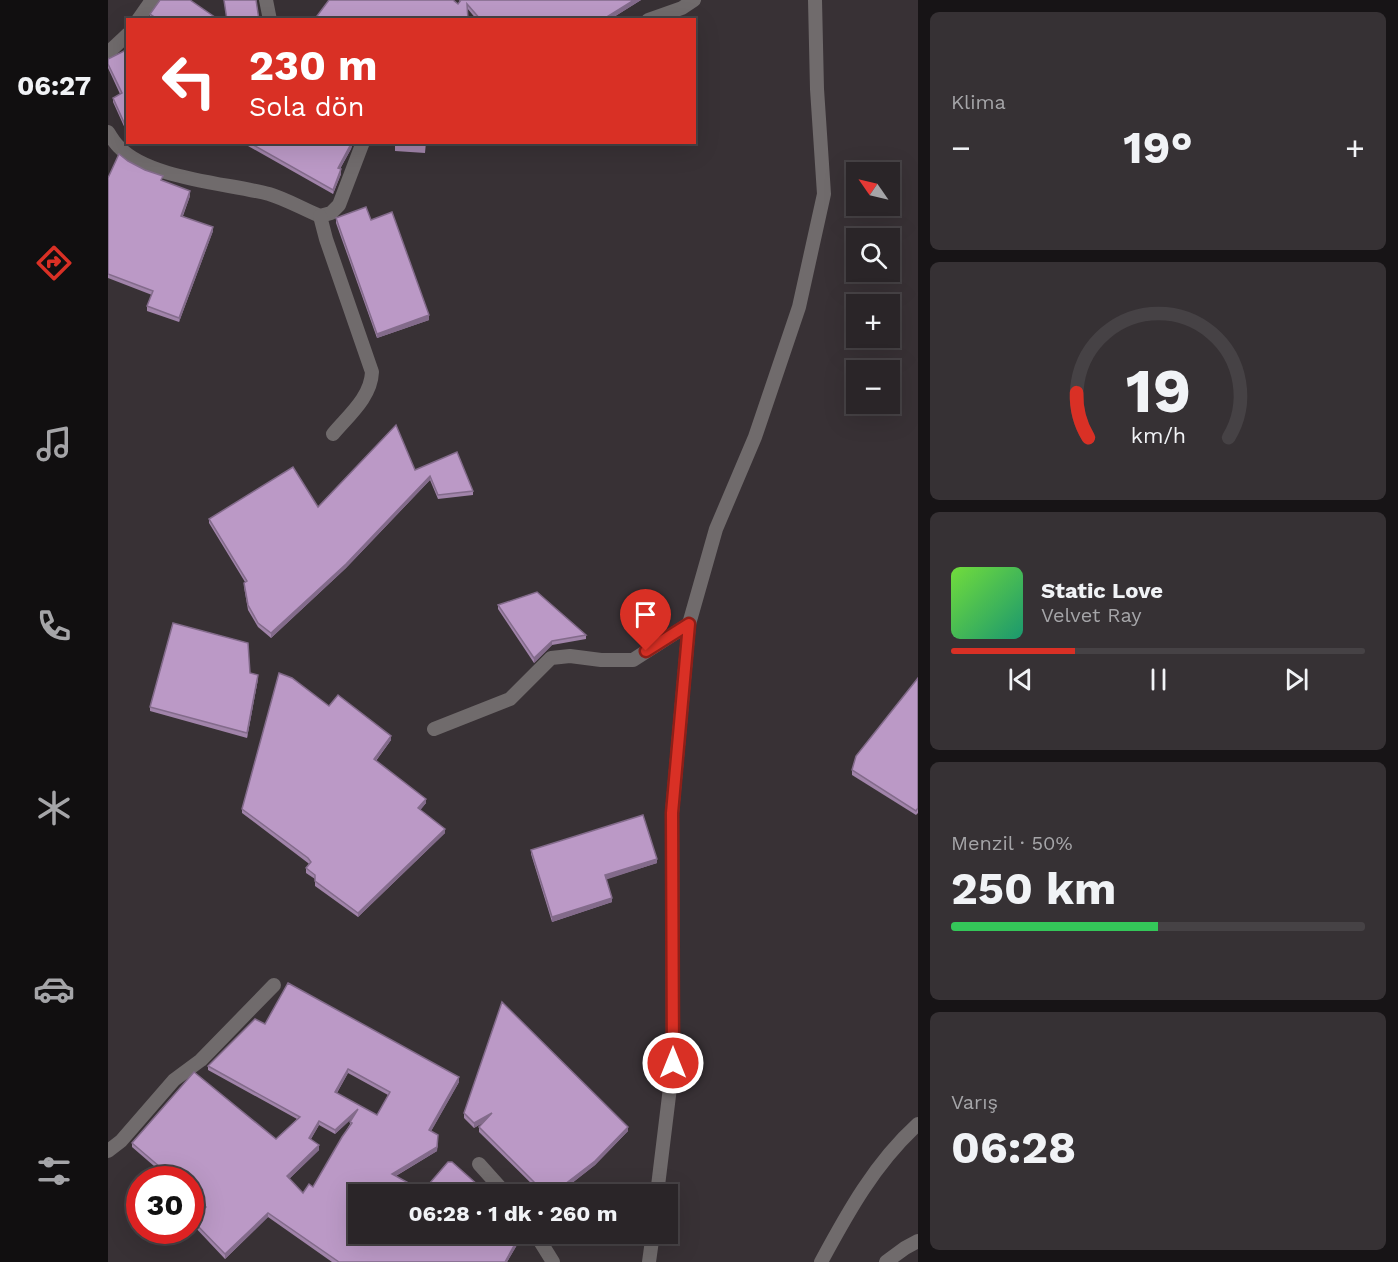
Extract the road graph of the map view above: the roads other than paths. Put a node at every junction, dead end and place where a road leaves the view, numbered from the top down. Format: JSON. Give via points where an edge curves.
{"nodes":[{"id":1,"x":152,"y":0,"type":"edge"},
{"id":2,"x":266,"y":0,"type":"edge"},
{"id":3,"x":694,"y":0,"type":"edge"},
{"id":4,"x":815,"y":0,"type":"edge"},
{"id":5,"x":139,"y":18,"type":"edge"},
{"id":6,"x":270,"y":18,"type":"edge"},
{"id":7,"x":654,"y":18,"type":"edge"},
{"id":8,"x":126,"y":36,"type":"edge"},
{"id":9,"x":108,"y":53,"type":"edge"},
{"id":10,"x":108,"y":132,"type":"edge"},
{"id":11,"x":362,"y":144,"type":"edge"},
{"id":12,"x":320,"y":216,"type":"junction"},
{"id":13,"x":333,"y":434,"type":"dead end"},
{"id":14,"x":689,"y":624,"type":"junction"},
{"id":15,"x":434,"y":729,"type":"dead end"},
{"id":16,"x":274,"y":985,"type":"dead end"},
{"id":17,"x":918,"y":1124,"type":"edge"},
{"id":18,"x":108,"y":1151,"type":"edge"},
{"id":19,"x":479,"y":1164,"type":"dead end"},
{"id":20,"x":497,"y":1184,"type":"edge"},
{"id":21,"x":658,"y":1184,"type":"edge"},
{"id":22,"x":918,"y":1241,"type":"edge"},
{"id":23,"x":542,"y":1244,"type":"edge"},
{"id":24,"x":651,"y":1244,"type":"edge"},
{"id":25,"x":553,"y":1262,"type":"edge"},
{"id":26,"x":649,"y":1262,"type":"edge"},
{"id":27,"x":820,"y":1262,"type":"edge"},
{"id":28,"x":886,"y":1262,"type":"edge"}],
"edges":[{"from":1,"to":5,"type":"street"},
{"from":2,"to":6,"type":"street"},
{"from":3,"to":7,"type":"street"},
{"from":4,"to":14,"type":"street","via":[[824,194],[800,307],[755,437],[716,529]]},
{"from":8,"to":9,"type":"street"},
{"from":10,"to":12,"type":"street","via":[[120,148],[152,167],[177,176],[272,195]]},
{"from":11,"to":12,"type":"street","via":[[339,205],[332,213]]},
{"from":12,"to":13,"type":"street","via":[[372,372],[364,397]]},
{"from":14,"to":15,"type":"street","via":[[633,660],[551,658],[510,699]]},
{"from":14,"to":21,"type":"street","via":[[672,813],[673,1063]]},
{"from":16,"to":18,"type":"street","via":[[201,1060],[174,1080]]},
{"from":17,"to":27,"type":"street","via":[[867,1182]]},
{"from":19,"to":20,"type":"street"},
{"from":22,"to":28,"type":"street"},
{"from":23,"to":25,"type":"street"},
{"from":24,"to":26,"type":"street"}]}
